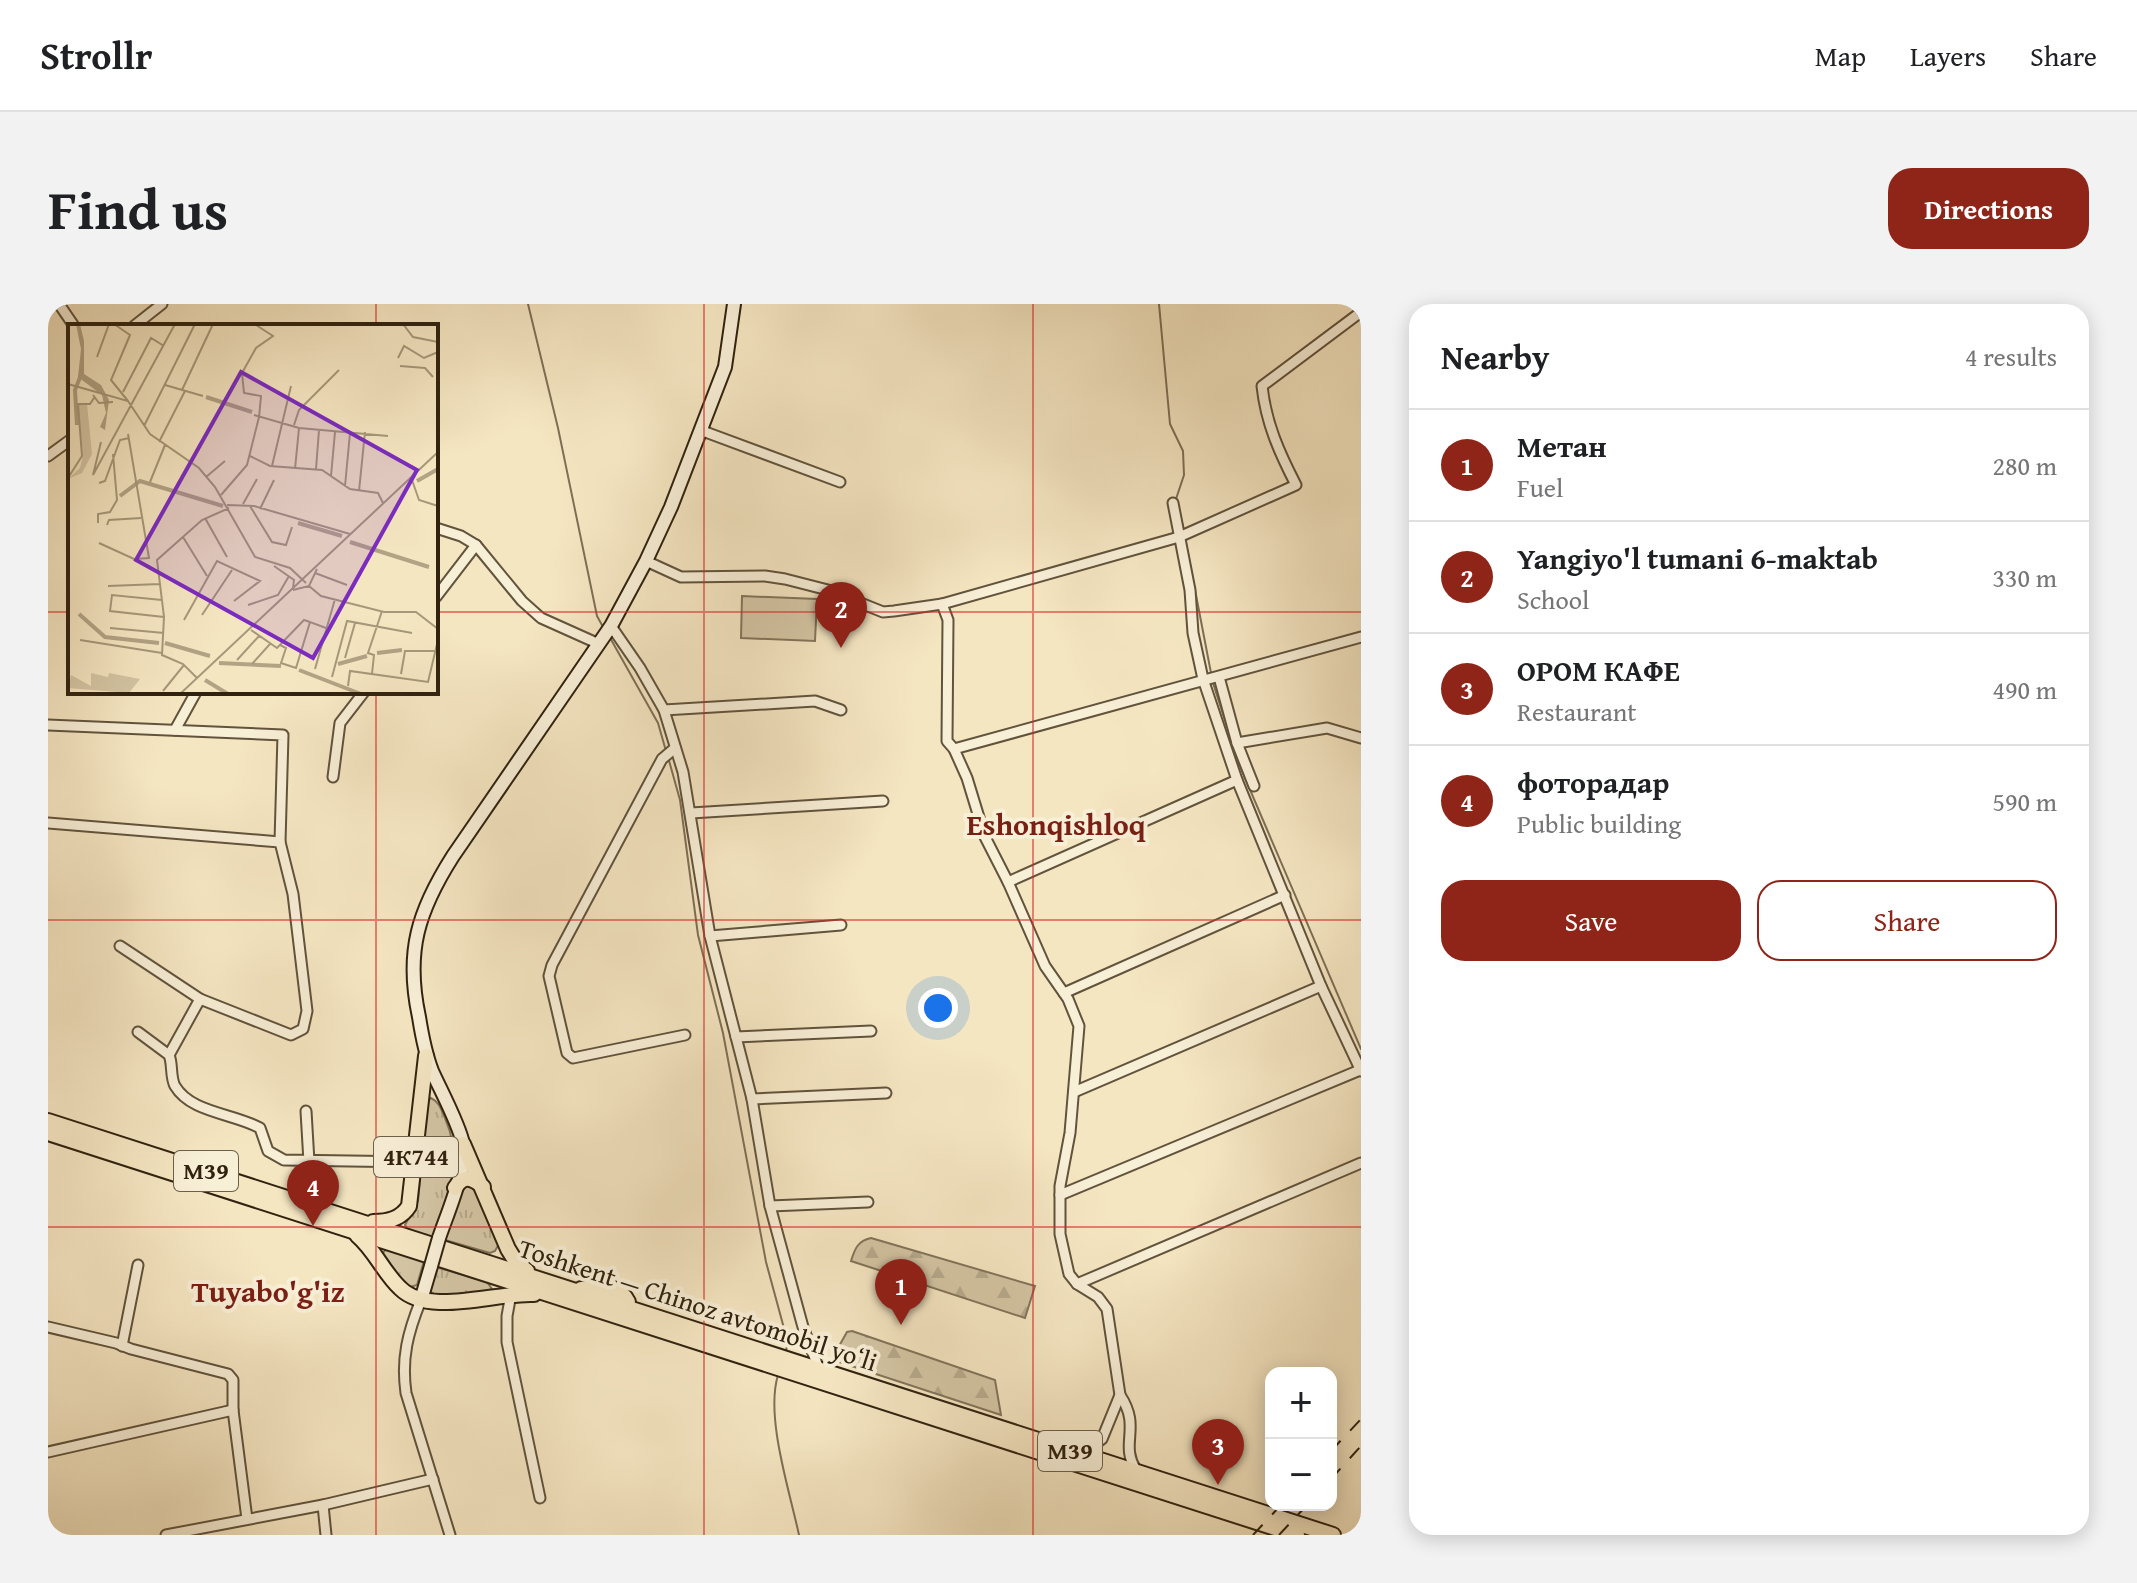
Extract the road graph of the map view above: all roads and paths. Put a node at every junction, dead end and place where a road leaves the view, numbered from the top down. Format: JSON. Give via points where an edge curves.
{"nodes":[{"id":1,"x":59,"y":304,"type":"edge"},
{"id":2,"x":162,"y":304,"type":"edge"},
{"id":3,"x":734,"y":304,"type":"edge"},
{"id":4,"x":1361,"y":312,"type":"edge"},
{"id":5,"x":73,"y":324,"type":"edge"},
{"id":6,"x":137,"y":324,"type":"edge"},
{"id":7,"x":700,"y":430,"type":"junction"},
{"id":8,"x":68,"y":441,"type":"edge"},
{"id":9,"x":48,"y":456,"type":"edge"},
{"id":10,"x":840,"y":482,"type":"dead end"},
{"id":11,"x":1173,"y":503,"type":"dead end"},
{"id":12,"x":438,"y":529,"type":"edge"},
{"id":13,"x":1179,"y":537,"type":"junction"},
{"id":14,"x":476,"y":545,"type":"junction"},
{"id":15,"x":646,"y":561,"type":"junction"},
{"id":16,"x":438,"y":594,"type":"edge"},
{"id":17,"x":942,"y":604,"type":"junction"},
{"id":18,"x":611,"y":626,"type":"junction"},
{"id":19,"x":1361,"y":637,"type":"edge"},
{"id":20,"x":601,"y":641,"type":"junction"},
{"id":21,"x":1219,"y":677,"type":"junction"},
{"id":22,"x":1203,"y":679,"type":"junction"},
{"id":23,"x":195,"y":694,"type":"edge"},
{"id":24,"x":362,"y":694,"type":"edge"},
{"id":25,"x":664,"y":710,"type":"junction"},
{"id":26,"x":841,"y":710,"type":"dead end"},
{"id":27,"x":48,"y":725,"type":"edge"},
{"id":28,"x":175,"y":730,"type":"junction"},
{"id":29,"x":1361,"y":738,"type":"edge"},
{"id":30,"x":1237,"y":743,"type":"junction"},
{"id":31,"x":675,"y":748,"type":"junction"},
{"id":32,"x":954,"y":749,"type":"junction"},
{"id":33,"x":333,"y":777,"type":"dead end"},
{"id":34,"x":1237,"y":780,"type":"junction"},
{"id":35,"x":1254,"y":786,"type":"dead end"},
{"id":36,"x":883,"y":801,"type":"dead end"},
{"id":37,"x":691,"y":813,"type":"junction"},
{"id":38,"x":48,"y":823,"type":"edge"},
{"id":39,"x":280,"y":842,"type":"junction"},
{"id":40,"x":1008,"y":882,"type":"junction"},
{"id":41,"x":1285,"y":895,"type":"junction"},
{"id":42,"x":841,"y":925,"type":"dead end"},
{"id":43,"x":710,"y":936,"type":"junction"},
{"id":44,"x":120,"y":946,"type":"dead end"},
{"id":45,"x":1321,"y":986,"type":"junction"},
{"id":46,"x":1064,"y":993,"type":"junction"},
{"id":47,"x":200,"y":999,"type":"junction"},
{"id":48,"x":871,"y":1031,"type":"dead end"},
{"id":49,"x":138,"y":1032,"type":"dead end"},
{"id":50,"x":685,"y":1035,"type":"dead end"},
{"id":51,"x":736,"y":1037,"type":"junction"},
{"id":52,"x":169,"y":1055,"type":"junction"},
{"id":53,"x":426,"y":1056,"type":"junction"},
{"id":54,"x":1361,"y":1070,"type":"edge"},
{"id":55,"x":1074,"y":1092,"type":"junction"},
{"id":56,"x":886,"y":1093,"type":"dead end"},
{"id":57,"x":752,"y":1099,"type":"junction"},
{"id":58,"x":306,"y":1111,"type":"dead end"},
{"id":59,"x":48,"y":1121,"type":"edge"},
{"id":60,"x":48,"y":1133,"type":"edge"},
{"id":61,"x":463,"y":1144,"type":"junction"},
{"id":62,"x":309,"y":1162,"type":"junction"},
{"id":63,"x":416,"y":1162,"type":"junction"},
{"id":64,"x":1361,"y":1163,"type":"edge"},
{"id":65,"x":483,"y":1187,"type":"junction"},
{"id":66,"x":455,"y":1188,"type":"junction"},
{"id":67,"x":1060,"y":1195,"type":"junction"},
{"id":68,"x":868,"y":1202,"type":"dead end"},
{"id":69,"x":289,"y":1204,"type":"junction"},
{"id":70,"x":770,"y":1206,"type":"junction"},
{"id":71,"x":358,"y":1226,"type":"junction"},
{"id":72,"x":138,"y":1265,"type":"dead end"},
{"id":73,"x":537,"y":1278,"type":"junction"},
{"id":74,"x":1077,"y":1284,"type":"junction"},
{"id":75,"x":511,"y":1294,"type":"junction"},
{"id":76,"x":550,"y":1294,"type":"junction"},
{"id":77,"x":421,"y":1300,"type":"junction"},
{"id":78,"x":624,"y":1312,"type":"junction"},
{"id":79,"x":48,"y":1327,"type":"edge"},
{"id":80,"x":122,"y":1346,"type":"junction"},
{"id":81,"x":810,"y":1370,"type":"junction"},
{"id":82,"x":1120,"y":1395,"type":"junction"},
{"id":83,"x":233,"y":1410,"type":"junction"},
{"id":84,"x":48,"y":1452,"type":"edge"},
{"id":85,"x":1082,"y":1454,"type":"junction"},
{"id":86,"x":1137,"y":1472,"type":"junction"},
{"id":87,"x":433,"y":1479,"type":"junction"},
{"id":88,"x":540,"y":1498,"type":"dead end"},
{"id":89,"x":323,"y":1505,"type":"junction"},
{"id":90,"x":247,"y":1519,"type":"junction"},
{"id":91,"x":166,"y":1535,"type":"edge"},
{"id":92,"x":326,"y":1535,"type":"edge"},
{"id":93,"x":450,"y":1535,"type":"edge"},
{"id":94,"x":1294,"y":1535,"type":"edge"},
{"id":95,"x":1333,"y":1535,"type":"edge"}],
"edges":[{"from":1,"to":5,"type":"street"},
{"from":2,"to":6,"type":"street"},
{"from":3,"to":7,"type":"main road","via":[[725,367]]},
{"from":4,"to":13,"type":"street","via":[[1262,386],[1274,444],[1296,485]]},
{"from":7,"to":10,"type":"street"},
{"from":7,"to":15,"type":"main road"},
{"from":8,"to":9,"type":"street"},
{"from":11,"to":13,"type":"street"},
{"from":12,"to":14,"type":"street"},
{"from":13,"to":17,"type":"street"},
{"from":13,"to":22,"type":"street"},
{"from":14,"to":16,"type":"street"},
{"from":14,"to":20,"type":"street","via":[[541,618]]},
{"from":15,"to":17,"type":"street","via":[[681,577],[785,579],[883,612]]},
{"from":15,"to":18,"type":"main road"},
{"from":17,"to":32,"type":"street","via":[[948,620],[946,729]]},
{"from":18,"to":20,"type":"main road"},
{"from":18,"to":25,"type":"street"},
{"from":19,"to":21,"type":"street"},
{"from":20,"to":53,"type":"main road","via":[[453,856],[427,903],[412,968]]},
{"from":21,"to":22,"type":"street"},
{"from":21,"to":30,"type":"street"},
{"from":22,"to":32,"type":"street"},
{"from":22,"to":34,"type":"street"},
{"from":23,"to":28,"type":"street"},
{"from":24,"to":33,"type":"street","via":[[340,723]]},
{"from":25,"to":26,"type":"street","via":[[815,701]]},
{"from":25,"to":31,"type":"street"},
{"from":27,"to":28,"type":"street"},
{"from":28,"to":39,"type":"street","via":[[283,735]]},
{"from":29,"to":30,"type":"street","via":[[1327,728]]},
{"from":30,"to":35,"type":"street"},
{"from":31,"to":37,"type":"street"},
{"from":31,"to":50,"type":"street","via":[[662,759],[549,976],[567,1053],[573,1058]]},
{"from":32,"to":40,"type":"street","via":[[985,837]]},
{"from":34,"to":40,"type":"street"},
{"from":34,"to":41,"type":"street"},
{"from":36,"to":37,"type":"street"},
{"from":37,"to":43,"type":"street"},
{"from":38,"to":39,"type":"street"},
{"from":39,"to":47,"type":"street","via":[[293,894],[307,1011],[303,1029],[291,1035]]},
{"from":40,"to":46,"type":"street","via":[[1045,966]]},
{"from":41,"to":45,"type":"street"},
{"from":41,"to":46,"type":"street"},
{"from":42,"to":43,"type":"street"},
{"from":43,"to":51,"type":"street"},
{"from":44,"to":47,"type":"street"},
{"from":45,"to":54,"type":"street"},
{"from":45,"to":55,"type":"street"},
{"from":46,"to":55,"type":"street","via":[[1079,1026]]},
{"from":47,"to":52,"type":"street"},
{"from":48,"to":51,"type":"street"},
{"from":49,"to":52,"type":"street"},
{"from":51,"to":57,"type":"street"},
{"from":52,"to":62,"type":"street","via":[[173,1083],[188,1101],[243,1118],[260,1128],[268,1151],[284,1160]]},
{"from":53,"to":61,"type":"main road"},
{"from":53,"to":63,"type":"highway","number":"4К744"},
{"from":54,"to":67,"type":"street"},
{"from":55,"to":67,"type":"street"},
{"from":56,"to":57,"type":"street"},
{"from":57,"to":70,"type":"street"},
{"from":58,"to":62,"type":"street"},
{"from":59,"to":69,"type":"highway","name":"Toshkent — Chinoz avtomobil yoʻli","number":"M39"},
{"from":60,"to":69,"type":"highway","name":"Toshkent — Chinoz avtomobil yoʻli","number":"M39"},
{"from":61,"to":65,"type":"highway","number":"4К744"},
{"from":61,"to":66,"type":"main road"},
{"from":62,"to":63,"type":"street"},
{"from":63,"to":71,"type":"highway","number":"4К744","via":[[406,1211],[392,1220]]},
{"from":64,"to":74,"type":"street"},
{"from":65,"to":66,"type":"highway","via":[[465,1178]]},
{"from":65,"to":73,"type":"highway","number":"4К744","via":[[516,1262]]},
{"from":66,"to":77,"type":"main road","bridge":true},
{"from":67,"to":74,"type":"street","via":[[1060,1234],[1069,1274]]},
{"from":68,"to":70,"type":"street"},
{"from":69,"to":71,"type":"highway","name":"Toshkent — Chinoz avtomobil yoʻli","number":"M39"},
{"from":70,"to":81,"type":"street"},
{"from":71,"to":73,"type":"highway","name":"Toshkent — Chinoz avtomobil yoʻli","number":"M39"},
{"from":71,"to":76,"type":"highway","name":"Toshkent — Chinoz avtomobil yoʻli","number":"M39"},
{"from":71,"to":77,"type":"highway","via":[[398,1287]]},
{"from":72,"to":80,"type":"street"},
{"from":73,"to":78,"type":"highway","name":"Toshkent — Chinoz avtomobil yoʻli","number":"M39","via":[[570,1289],[614,1288],[625,1295]]},
{"from":74,"to":82,"type":"street","via":[[1105,1303]]},
{"from":75,"to":76,"type":"highway"},
{"from":75,"to":77,"type":"highway","via":[[439,1304]]},
{"from":75,"to":88,"type":"street","via":[[507,1342]]},
{"from":76,"to":78,"type":"highway","name":"Toshkent — Chinoz avtomobil yoʻli","number":"M39"},
{"from":77,"to":87,"type":"street","via":[[406,1340],[404,1373]]},
{"from":78,"to":81,"type":"highway","name":"Toshkent — Chinoz avtomobil yoʻli","number":"M39"},
{"from":79,"to":80,"type":"street"},
{"from":80,"to":83,"type":"street","via":[[228,1374],[233,1380]]},
{"from":81,"to":85,"type":"highway","name":"Toshkent — Chinoz avtomobil yoʻli","number":"M39"},
{"from":81,"to":94,"type":"highway","name":"Toshkent — Chinoz avtomobil yoʻli","number":"M39"},
{"from":82,"to":85,"type":"street","via":[[1102,1439]]},
{"from":82,"to":86,"type":"street","via":[[1132,1421],[1128,1454]]},
{"from":83,"to":84,"type":"street"},
{"from":83,"to":90,"type":"street"},
{"from":85,"to":86,"type":"highway","name":"Toshkent — Chinoz avtomobil yoʻli","number":"M39"},
{"from":86,"to":95,"type":"highway","name":"Toshkent — Chinoz avtomobil yoʻli","number":"M39"},
{"from":87,"to":89,"type":"street"},
{"from":87,"to":93,"type":"street"},
{"from":89,"to":90,"type":"street"},
{"from":89,"to":92,"type":"street"},
{"from":90,"to":91,"type":"street"}]}
